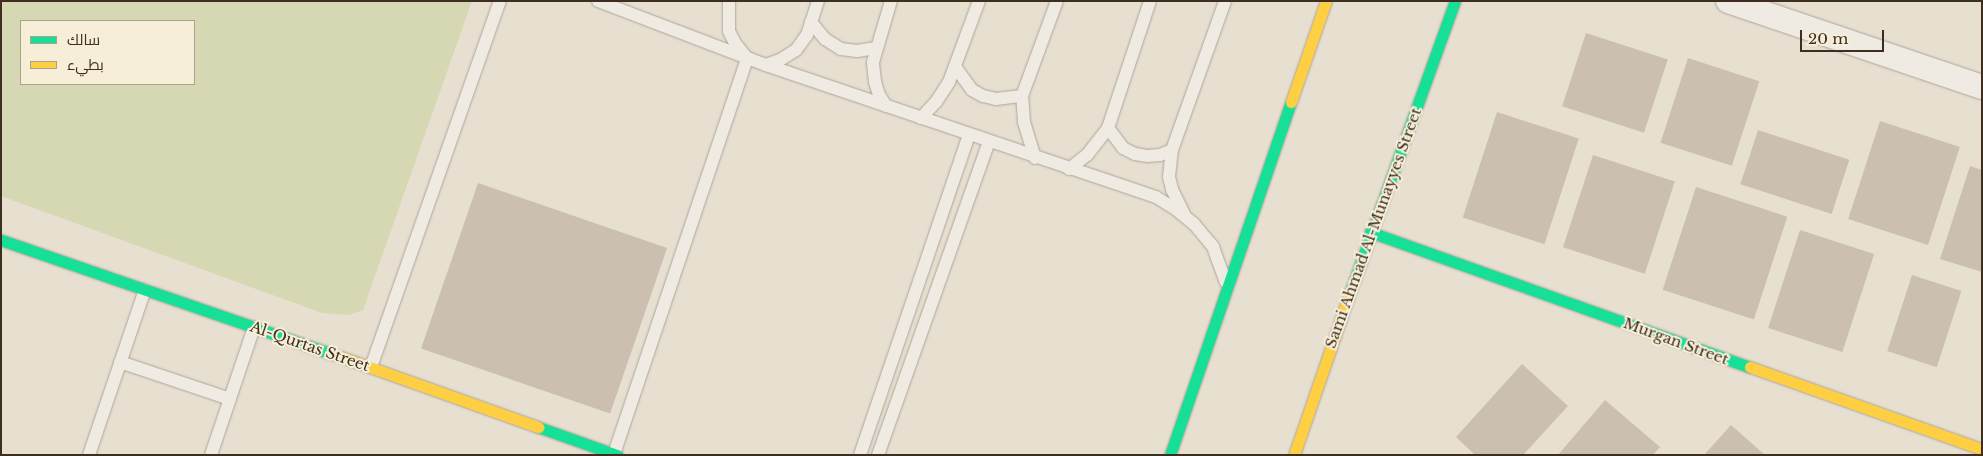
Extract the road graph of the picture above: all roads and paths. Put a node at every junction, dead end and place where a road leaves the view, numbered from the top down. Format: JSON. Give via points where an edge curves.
{"nodes":[{"id":1,"x":500,"y":1,"type":"edge"},
{"id":2,"x":598,"y":1,"type":"edge"},
{"id":3,"x":729,"y":1,"type":"edge"},
{"id":4,"x":818,"y":1,"type":"edge"},
{"id":5,"x":891,"y":1,"type":"edge"},
{"id":6,"x":979,"y":1,"type":"edge"},
{"id":7,"x":1057,"y":1,"type":"edge"},
{"id":8,"x":1150,"y":1,"type":"edge"},
{"id":9,"x":1225,"y":1,"type":"edge"},
{"id":10,"x":1326,"y":1,"type":"edge"},
{"id":11,"x":1455,"y":1,"type":"edge"},
{"id":12,"x":1728,"y":1,"type":"edge"},
{"id":13,"x":811,"y":22,"type":"junction"},
{"id":14,"x":876,"y":48,"type":"junction"},
{"id":15,"x":747,"y":58,"type":"junction"},
{"id":16,"x":766,"y":65,"type":"junction"},
{"id":17,"x":956,"y":68,"type":"junction"},
{"id":18,"x":1982,"y":87,"type":"edge"},
{"id":19,"x":1022,"y":96,"type":"junction"},
{"id":20,"x":886,"y":106,"type":"junction"},
{"id":21,"x":921,"y":118,"type":"junction"},
{"id":22,"x":1108,"y":128,"type":"junction"},
{"id":23,"x":969,"y":135,"type":"junction"},
{"id":24,"x":988,"y":141,"type":"junction"},
{"id":25,"x":1172,"y":150,"type":"junction"},
{"id":26,"x":1036,"y":158,"type":"junction"},
{"id":27,"x":1069,"y":169,"type":"junction"},
{"id":28,"x":1186,"y":216,"type":"junction"},
{"id":29,"x":1370,"y":232,"type":"junction"},
{"id":30,"x":1,"y":240,"type":"edge"},
{"id":31,"x":1228,"y":286,"type":"junction"},
{"id":32,"x":145,"y":290,"type":"junction"},
{"id":33,"x":254,"y":327,"type":"junction"},
{"id":34,"x":120,"y":362,"type":"junction"},
{"id":35,"x":371,"y":367,"type":"junction"},
{"id":36,"x":230,"y":400,"type":"junction"},
{"id":37,"x":1982,"y":449,"type":"edge"},
{"id":38,"x":616,"y":454,"type":"edge"},
{"id":39,"x":89,"y":455,"type":"edge"},
{"id":40,"x":211,"y":455,"type":"edge"},
{"id":41,"x":860,"y":455,"type":"edge"},
{"id":42,"x":878,"y":455,"type":"edge"},
{"id":43,"x":1170,"y":455,"type":"edge"},
{"id":44,"x":1294,"y":455,"type":"edge"}],
"edges":[{"from":1,"to":35,"type":"lane"},
{"from":2,"to":15,"type":"lane"},
{"from":3,"to":15,"type":"lane","via":[[729,31]]},
{"from":4,"to":13,"type":"lane"},
{"from":5,"to":14,"type":"lane"},
{"from":6,"to":17,"type":"lane"},
{"from":7,"to":19,"type":"lane"},
{"from":8,"to":22,"type":"lane"},
{"from":9,"to":25,"type":"lane"},
{"from":10,"to":31,"type":"street"},
{"from":11,"to":29,"type":"street","name":"Sami Ahmad Al-Munayyes Street"},
{"from":12,"to":18,"type":"street"},
{"from":13,"to":14,"type":"lane","via":[[825,39],[841,49]]},
{"from":13,"to":16,"type":"lane","via":[[807,35],[796,50]]},
{"from":14,"to":20,"type":"lane","via":[[873,62],[875,82]]},
{"from":15,"to":16,"type":"lane"},
{"from":15,"to":38,"type":"lane"},
{"from":16,"to":20,"type":"lane"},
{"from":17,"to":19,"type":"lane","via":[[972,90],[983,96],[996,100]]},
{"from":17,"to":21,"type":"lane","via":[[944,93]]},
{"from":19,"to":26,"type":"lane","via":[[1024,122]]},
{"from":20,"to":21,"type":"lane"},
{"from":21,"to":23,"type":"lane"},
{"from":22,"to":25,"type":"lane","via":[[1123,148],[1135,154],[1160,155]]},
{"from":22,"to":27,"type":"lane","via":[[1087,155]]},
{"from":23,"to":24,"type":"lane"},
{"from":23,"to":41,"type":"lane"},
{"from":24,"to":26,"type":"lane"},
{"from":24,"to":42,"type":"lane"},
{"from":25,"to":28,"type":"lane","via":[[1169,177]]},
{"from":26,"to":27,"type":"lane"},
{"from":27,"to":28,"type":"lane","via":[[1156,197]]},
{"from":28,"to":31,"type":"lane","via":[[1213,247]]},
{"from":29,"to":37,"type":"street","name":"Murgan Street"},
{"from":29,"to":44,"type":"street","name":"Sami Ahmad Al-Munayyes Street"},
{"from":30,"to":32,"type":"street","name":"Al-Qurtas Street"},
{"from":31,"to":43,"type":"street"},
{"from":32,"to":33,"type":"street","name":"Al-Qurtas Street"},
{"from":32,"to":34,"type":"lane"},
{"from":33,"to":35,"type":"street","name":"Al-Qurtas Street"},
{"from":33,"to":36,"type":"lane"},
{"from":34,"to":36,"type":"lane"},
{"from":34,"to":39,"type":"lane"},
{"from":35,"to":38,"type":"street","name":"Al-Qurtas Street"},
{"from":36,"to":40,"type":"lane"}]}
